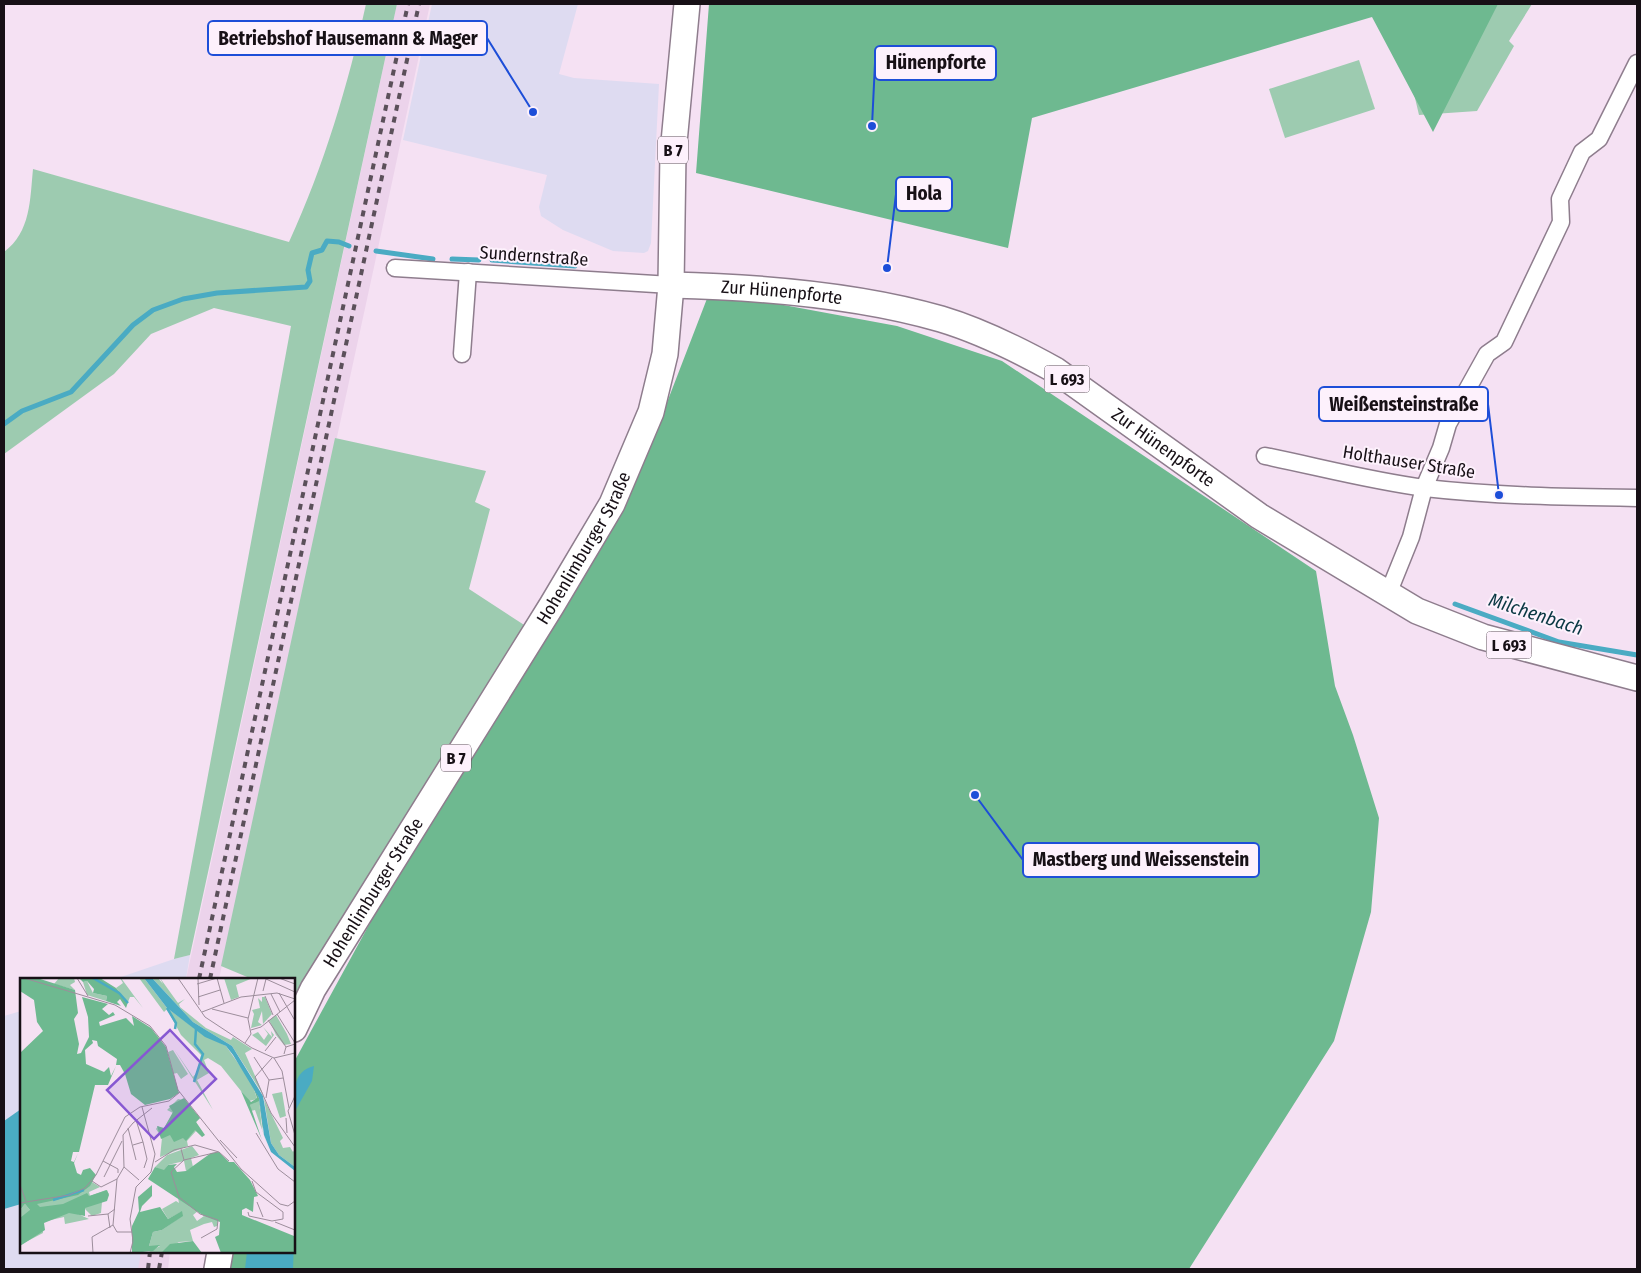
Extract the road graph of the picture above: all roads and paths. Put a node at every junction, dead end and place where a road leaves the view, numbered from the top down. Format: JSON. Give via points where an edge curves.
{"nodes":[{"id":1,"x":687,"y":4,"type":"edge"},
{"id":2,"x":1637,"y":63,"type":"edge"},
{"id":3,"x":395,"y":268,"type":"dead end"},
{"id":4,"x":468,"y":272,"type":"junction"},
{"id":5,"x":671,"y":285,"type":"junction"},
{"id":6,"x":462,"y":354,"type":"dead end"},
{"id":7,"x":1266,"y":456,"type":"dead end"},
{"id":8,"x":1424,"y":488,"type":"junction"},
{"id":9,"x":1637,"y":498,"type":"edge"},
{"id":10,"x":1388,"y":594,"type":"junction"},
{"id":11,"x":1637,"y":678,"type":"edge"},
{"id":12,"x":295,"y":1027,"type":"edge"},
{"id":13,"x":220,"y":1253,"type":"edge"},
{"id":14,"x":217,"y":1269,"type":"edge"}],
"edges":[{"from":1,"to":5,"type":"main road","name":"Hohenlimburger Straße","number":"B 7","via":[[673,154]]},
{"from":2,"to":8,"type":"street","via":[[1599,139],[1582,152],[1560,199],[1561,222],[1504,342],[1487,354],[1448,424]]},
{"from":3,"to":4,"type":"street","name":"Sundernstraße"},
{"from":4,"to":5,"type":"street","name":"Sundernstraße"},
{"from":4,"to":6,"type":"street"},
{"from":5,"to":10,"type":"main road","name":"Zur Hünenpforte","number":"L 693","via":[[866,302],[942,319],[1020,350],[1055,370],[1259,516]]},
{"from":5,"to":12,"type":"main road","name":"Hohenlimburger Straße","number":"B 7","via":[[665,354],[651,412],[612,504],[360,910],[313,989]]},
{"from":7,"to":8,"type":"street","name":"Holthauser Straße"},
{"from":8,"to":9,"type":"street","name":"Holthauser Straße","via":[[1528,496]]},
{"from":8,"to":10,"type":"street","via":[[1411,537]]},
{"from":10,"to":11,"type":"main road","name":"Zur Hünenpforte","number":"L 693","via":[[1417,611],[1483,637]]},
{"from":13,"to":14,"type":"main road"}]}
